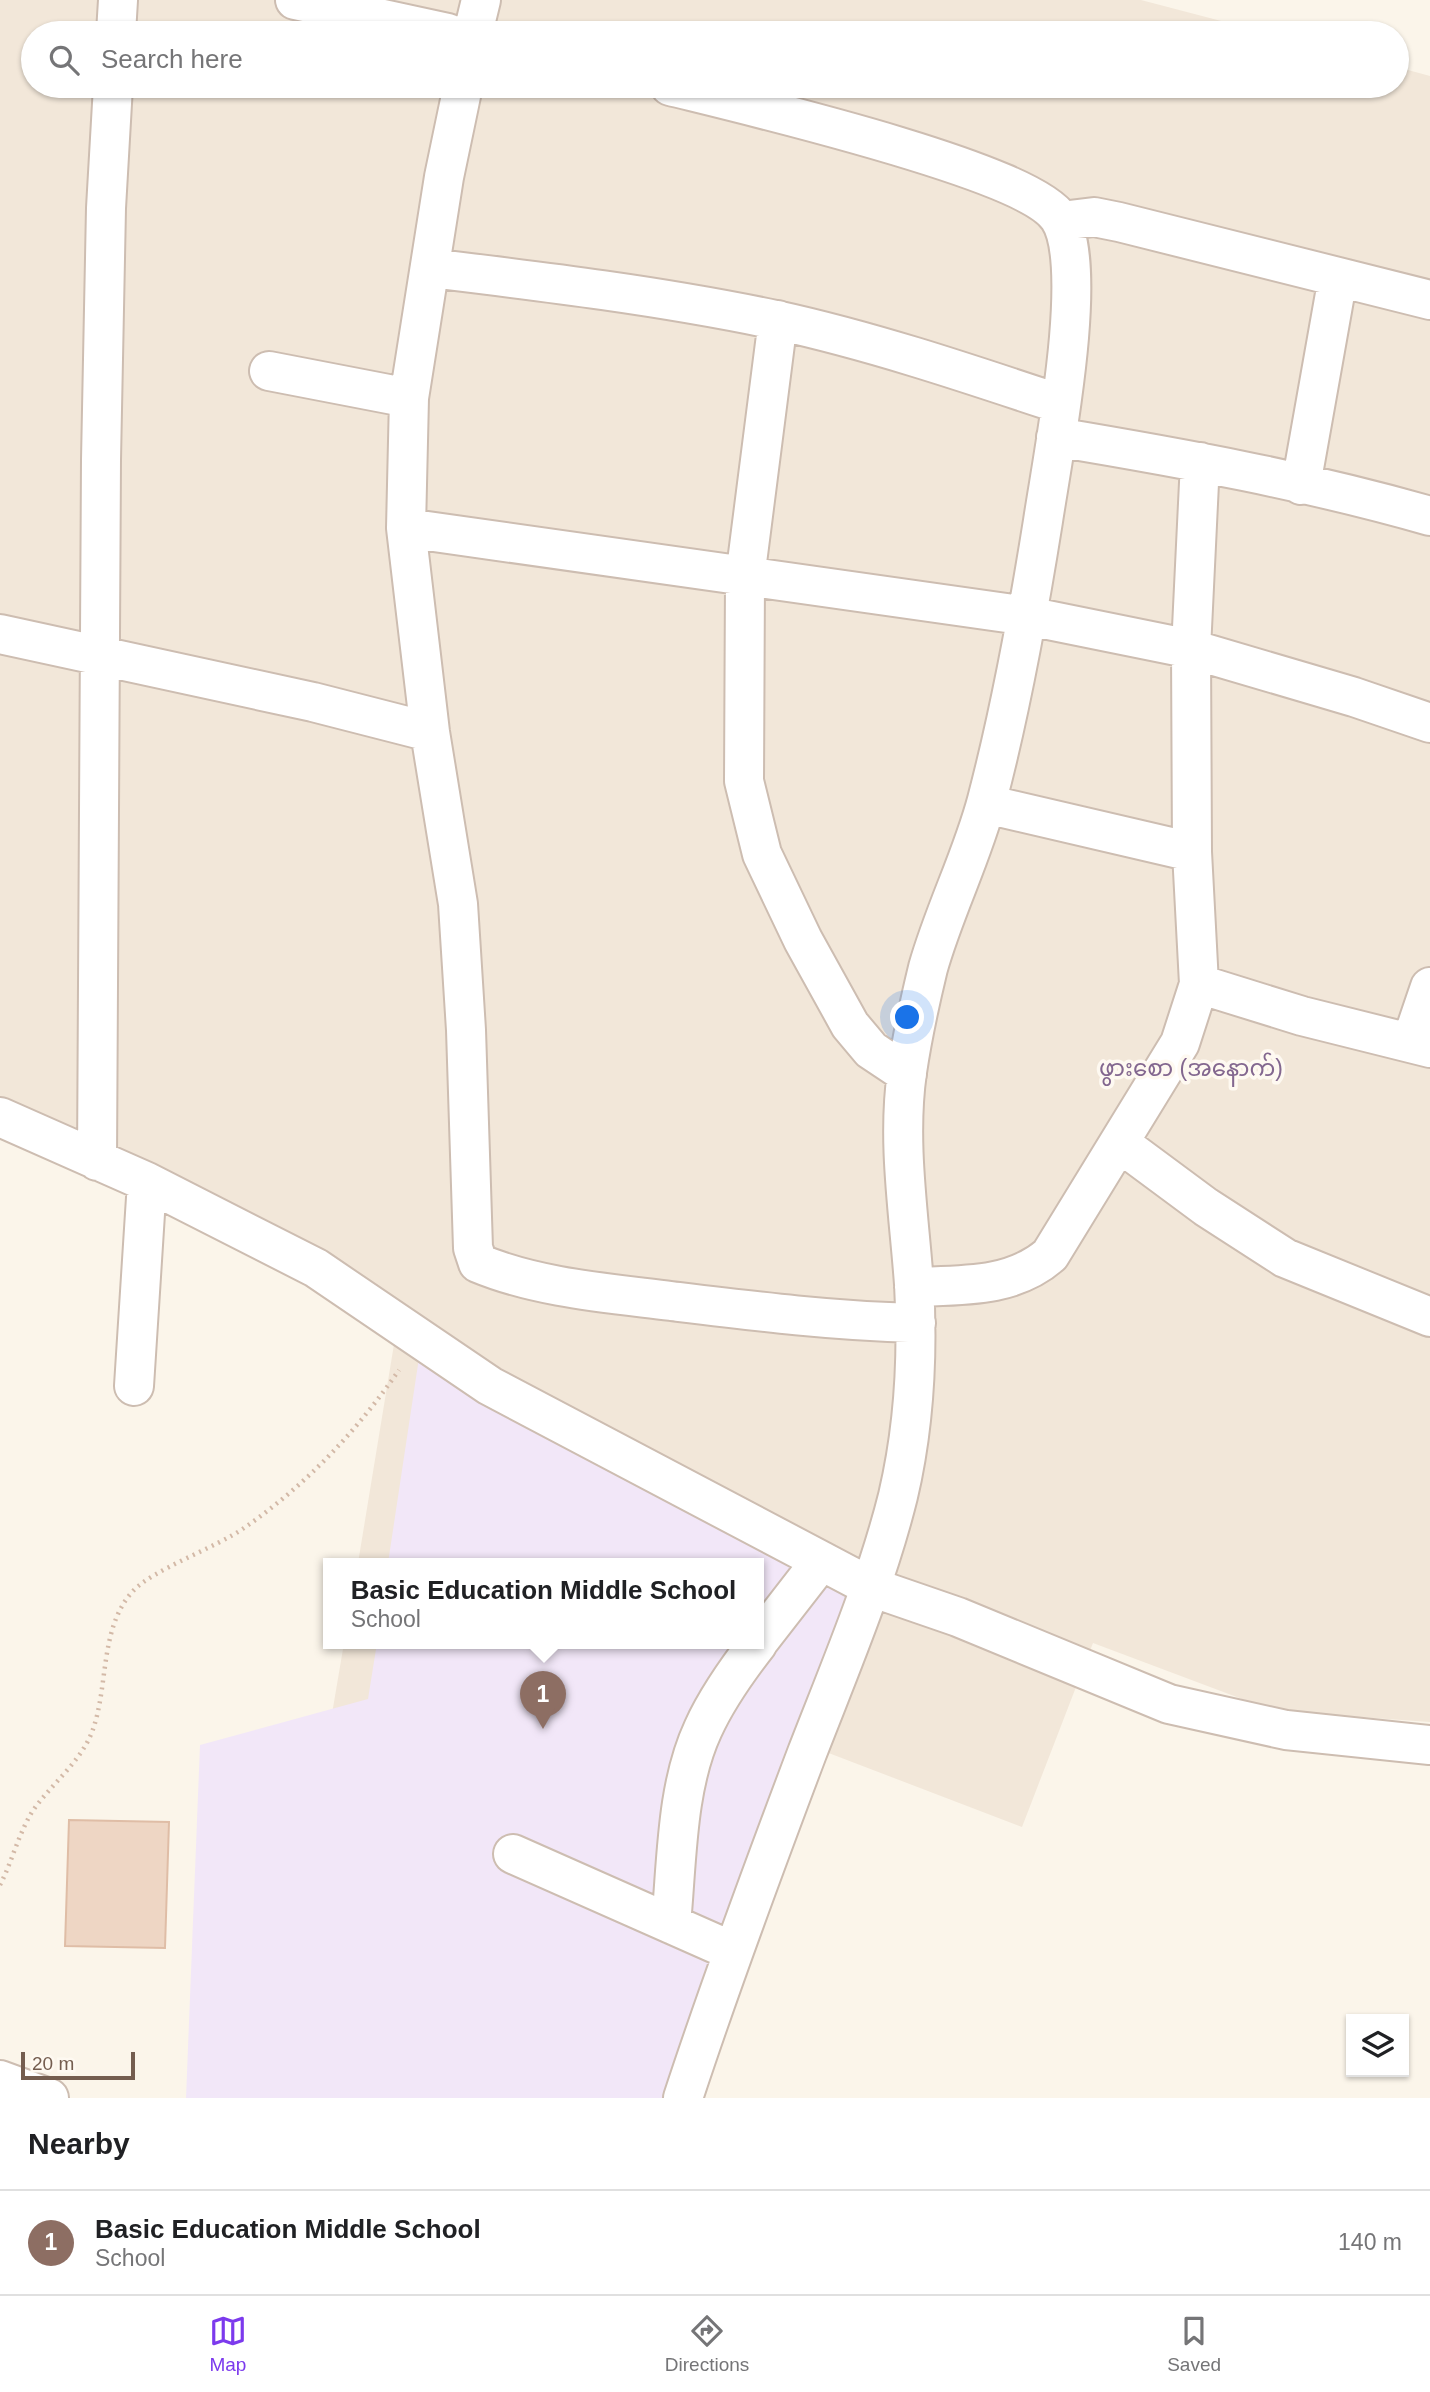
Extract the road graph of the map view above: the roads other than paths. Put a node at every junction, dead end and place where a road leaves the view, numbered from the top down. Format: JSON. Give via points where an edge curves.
{"nodes":[{"id":1,"x":118,"y":0,"type":"edge"},
{"id":2,"x":295,"y":0,"type":"edge"},
{"id":3,"x":481,"y":0,"type":"edge"},
{"id":4,"x":117,"y":21,"type":"edge"},
{"id":5,"x":392,"y":21,"type":"edge"},
{"id":6,"x":476,"y":21,"type":"edge"},
{"id":7,"x":112,"y":98,"type":"edge"},
{"id":8,"x":461,"y":98,"type":"edge"},
{"id":9,"x":718,"y":98,"type":"edge"},
{"id":10,"x":1061,"y":221,"type":"junction"},
{"id":11,"x":430,"y":268,"type":"junction"},
{"id":12,"x":1338,"y":277,"type":"junction"},
{"id":13,"x":1430,"y":300,"type":"edge"},
{"id":14,"x":778,"y":320,"type":"junction"},
{"id":15,"x":269,"y":372,"type":"dead end"},
{"id":16,"x":409,"y":398,"type":"junction"},
{"id":17,"x":1058,"y":420,"type":"junction"},
{"id":18,"x":1200,"y":461,"type":"junction"},
{"id":19,"x":1301,"y":485,"type":"junction"},
{"id":20,"x":1430,"y":516,"type":"edge"},
{"id":21,"x":406,"y":528,"type":"junction"},
{"id":22,"x":745,"y":578,"type":"junction"},
{"id":23,"x":1028,"y":617,"type":"junction"},
{"id":24,"x":0,"y":634,"type":"edge"},
{"id":25,"x":1191,"y":649,"type":"junction"},
{"id":26,"x":100,"y":658,"type":"junction"},
{"id":27,"x":1430,"y":723,"type":"edge"},
{"id":28,"x":430,"y":732,"type":"junction"},
{"id":29,"x":986,"y":804,"type":"junction"},
{"id":30,"x":1192,"y":852,"type":"junction"},
{"id":31,"x":1199,"y":984,"type":"junction"},
{"id":32,"x":1430,"y":987,"type":"edge"},
{"id":33,"x":1421,"y":1045,"type":"edge"},
{"id":34,"x":907,"y":1074,"type":"junction"},
{"id":35,"x":0,"y":1117,"type":"edge"},
{"id":36,"x":1121,"y":1144,"type":"junction"},
{"id":37,"x":97,"y":1161,"type":"junction"},
{"id":38,"x":147,"y":1182,"type":"junction"},
{"id":39,"x":915,"y":1305,"type":"junction"},
{"id":40,"x":1430,"y":1317,"type":"edge"},
{"id":41,"x":134,"y":1386,"type":"dead end"},
{"id":42,"x":821,"y":1561,"type":"junction"},
{"id":43,"x":871,"y":1587,"type":"junction"},
{"id":44,"x":764,"y":1635,"type":"edge"},
{"id":45,"x":753,"y":1649,"type":"edge"},
{"id":46,"x":1430,"y":1745,"type":"edge"},
{"id":47,"x":513,"y":1854,"type":"dead end"},
{"id":48,"x":671,"y":1924,"type":"junction"},
{"id":49,"x":732,"y":1951,"type":"junction"},
{"id":50,"x":0,"y":2080,"type":"edge"},
{"id":51,"x":49,"y":2098,"type":"edge"},
{"id":52,"x":683,"y":2098,"type":"edge"}],
"edges":[{"from":1,"to":4,"type":"street"},
{"from":2,"to":5,"type":"street"},
{"from":3,"to":6,"type":"street"},
{"from":7,"to":26,"type":"street","via":[[105,222]]},
{"from":8,"to":11,"type":"street"},
{"from":9,"to":10,"type":"street","via":[[834,127],[962,168],[1027,195],[1050,208]]},
{"from":10,"to":12,"type":"street","via":[[1094,217],[1119,222]]},
{"from":10,"to":17,"type":"street","via":[[1069,239],[1073,293]]},
{"from":11,"to":14,"type":"street","via":[[667,299]]},
{"from":11,"to":16,"type":"street"},
{"from":12,"to":13,"type":"street"},
{"from":12,"to":19,"type":"street"},
{"from":14,"to":17,"type":"street","via":[[975,376]]},
{"from":14,"to":22,"type":"street"},
{"from":15,"to":16,"type":"street"},
{"from":16,"to":21,"type":"street"},
{"from":17,"to":18,"type":"street"},
{"from":17,"to":23,"type":"street"},
{"from":18,"to":19,"type":"street"},
{"from":18,"to":25,"type":"street"},
{"from":19,"to":20,"type":"street"},
{"from":21,"to":22,"type":"street"},
{"from":21,"to":28,"type":"street"},
{"from":22,"to":23,"type":"street"},
{"from":22,"to":34,"type":"street","via":[[744,781],[762,854],[850,1025],[871,1050]]},
{"from":23,"to":25,"type":"street"},
{"from":23,"to":29,"type":"street"},
{"from":24,"to":26,"type":"street"},
{"from":25,"to":27,"type":"street"},
{"from":25,"to":30,"type":"street"},
{"from":26,"to":28,"type":"street","via":[[313,702]]},
{"from":26,"to":37,"type":"street"},
{"from":28,"to":39,"type":"street","via":[[458,904],[471,1221],[478,1263],[582,1290],[837,1321]]},
{"from":29,"to":30,"type":"street"},
{"from":29,"to":34,"type":"street","via":[[929,966]]},
{"from":30,"to":31,"type":"street"},
{"from":31,"to":33,"type":"street","via":[[1302,1016]]},
{"from":31,"to":36,"type":"street","via":[[1180,1043]]},
{"from":32,"to":33,"type":"street"},
{"from":34,"to":39,"type":"street","via":[[902,1131]]},
{"from":35,"to":37,"type":"street"},
{"from":36,"to":39,"type":"street","via":[[1050,1255],[1035,1268]]},
{"from":36,"to":40,"type":"street","via":[[1285,1258]]},
{"from":37,"to":38,"type":"street"},
{"from":38,"to":41,"type":"street"},
{"from":38,"to":42,"type":"street","via":[[316,1268],[490,1386]]},
{"from":39,"to":43,"type":"street","via":[[911,1423],[899,1493]]},
{"from":42,"to":43,"type":"street"},
{"from":42,"to":44,"type":"street"},
{"from":43,"to":46,"type":"street","via":[[958,1617],[1169,1704],[1286,1730]]},
{"from":43,"to":49,"type":"street"},
{"from":45,"to":48,"type":"street","via":[[702,1730],[685,1791]]},
{"from":47,"to":48,"type":"street"},
{"from":48,"to":49,"type":"street"},
{"from":49,"to":52,"type":"street"},
{"from":50,"to":51,"type":"street"}]}
